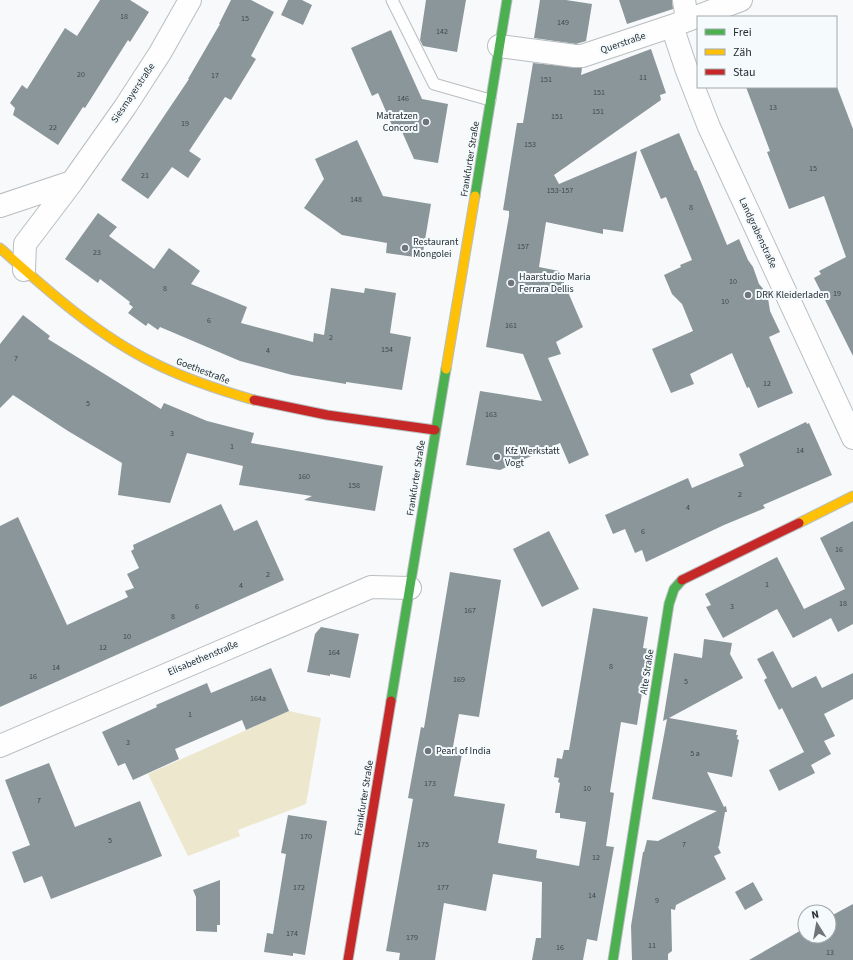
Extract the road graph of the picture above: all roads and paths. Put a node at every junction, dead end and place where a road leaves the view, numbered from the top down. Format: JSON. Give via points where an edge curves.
{"nodes":[{"id":1,"x":190,"y":0,"type":"edge"},
{"id":2,"x":392,"y":0,"type":"edge"},
{"id":3,"x":507,"y":0,"type":"edge"},
{"id":4,"x":741,"y":0,"type":"edge"},
{"id":5,"x":681,"y":15,"type":"edge"},
{"id":6,"x":499,"y":46,"type":"junction"},
{"id":7,"x":490,"y":100,"type":"junction"},
{"id":8,"x":72,"y":182,"type":"junction"},
{"id":9,"x":0,"y":206,"type":"edge"},
{"id":10,"x":0,"y":248,"type":"edge"},
{"id":11,"x":24,"y":270,"type":"junction"},
{"id":12,"x":435,"y":430,"type":"junction"},
{"id":13,"x":853,"y":438,"type":"edge"},
{"id":14,"x":853,"y":496,"type":"edge"},
{"id":15,"x":410,"y":588,"type":"junction"},
{"id":16,"x":0,"y":746,"type":"edge"},
{"id":17,"x":348,"y":960,"type":"edge"},
{"id":18,"x":613,"y":960,"type":"edge"}],
"edges":[{"from":1,"to":8,"type":"street","name":"Siesmayerstraße","via":[[156,59]]},
{"from":2,"to":7,"type":"lane","via":[[434,84]]},
{"from":3,"to":6,"type":"street","name":"Frankfurter Straße"},
{"from":4,"to":5,"type":"street","name":"Querstraße"},
{"from":5,"to":6,"type":"street","name":"Querstraße","via":[[582,56]]},
{"from":5,"to":13,"type":"street","name":"Landgrabenstraße","via":[[686,68],[709,127]]},
{"from":6,"to":7,"type":"street","name":"Frankfurter Straße"},
{"from":7,"to":12,"type":"street","name":"Frankfurter Straße"},
{"from":8,"to":9,"type":"street"},
{"from":8,"to":11,"type":"street","name":"Siesmayerstraße","via":[[25,244]]},
{"from":10,"to":11,"type":"street","name":"Goethestraße"},
{"from":11,"to":12,"type":"street","name":"Goethestraße","via":[[93,326],[123,346],[184,377],[268,404],[329,416]]},
{"from":12,"to":15,"type":"street","name":"Frankfurter Straße"},
{"from":14,"to":18,"type":"street","name":"Alte Straße","via":[[691,574],[678,582],[674,588],[669,604]]},
{"from":15,"to":16,"type":"street","name":"Elisabethenstraße","via":[[371,587]]},
{"from":15,"to":17,"type":"street","name":"Frankfurter Straße"}]}
